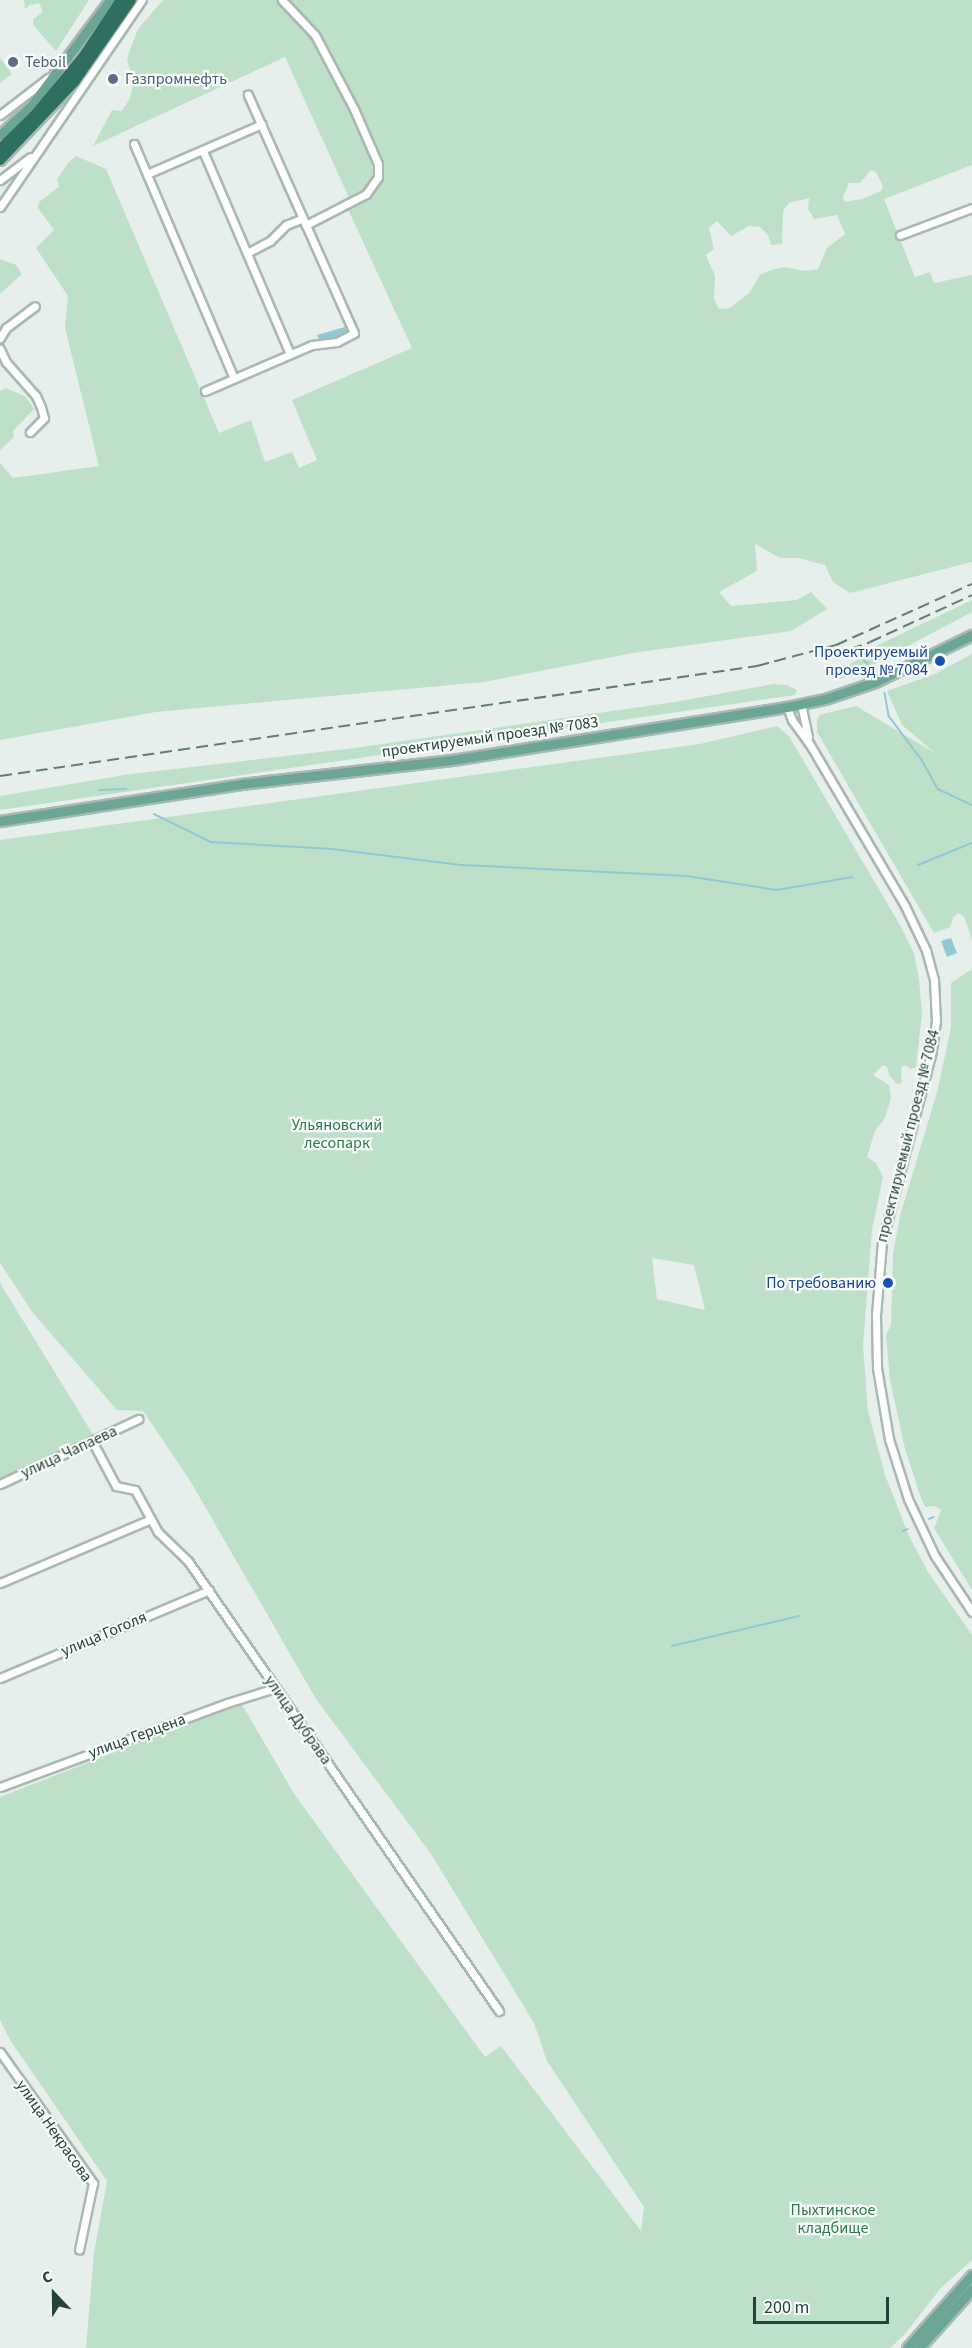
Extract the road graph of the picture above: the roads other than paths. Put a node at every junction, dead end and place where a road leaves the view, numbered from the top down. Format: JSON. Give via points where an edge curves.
{"nodes":[{"id":1,"x":110,"y":0,"type":"edge"},
{"id":2,"x":121,"y":0,"type":"edge"},
{"id":3,"x":131,"y":0,"type":"edge"},
{"id":4,"x":142,"y":0,"type":"edge"},
{"id":5,"x":282,"y":0,"type":"edge"},
{"id":6,"x":62,"y":65,"type":"junction"},
{"id":7,"x":248,"y":95,"type":"dead end"},
{"id":8,"x":0,"y":115,"type":"edge"},
{"id":9,"x":262,"y":124,"type":"junction"},
{"id":10,"x":0,"y":135,"type":"edge"},
{"id":11,"x":134,"y":144,"type":"dead end"},
{"id":12,"x":40,"y":147,"type":"junction"},
{"id":13,"x":0,"y":148,"type":"edge"},
{"id":14,"x":203,"y":151,"type":"junction"},
{"id":15,"x":0,"y":160,"type":"edge"},
{"id":16,"x":147,"y":174,"type":"junction"},
{"id":17,"x":0,"y":180,"type":"edge"},
{"id":18,"x":0,"y":207,"type":"edge"},
{"id":19,"x":972,"y":208,"type":"edge"},
{"id":20,"x":304,"y":221,"type":"junction"},
{"id":21,"x":900,"y":235,"type":"dead end"},
{"id":22,"x":247,"y":253,"type":"junction"},
{"id":23,"x":36,"y":306,"type":"dead end"},
{"id":24,"x":0,"y":338,"type":"edge"},
{"id":25,"x":0,"y":348,"type":"edge"},
{"id":26,"x":290,"y":354,"type":"junction"},
{"id":27,"x":234,"y":378,"type":"junction"},
{"id":28,"x":205,"y":391,"type":"dead end"},
{"id":29,"x":30,"y":432,"type":"dead end"},
{"id":30,"x":972,"y":636,"type":"edge"},
{"id":31,"x":801,"y":704,"type":"junction"},
{"id":32,"x":788,"y":707,"type":"junction"},
{"id":33,"x":809,"y":742,"type":"junction"},
{"id":34,"x":0,"y":820,"type":"edge"},
{"id":35,"x":138,"y":1419,"type":"dead end"},
{"id":36,"x":92,"y":1441,"type":"junction"},
{"id":37,"x":0,"y":1484,"type":"edge"},
{"id":38,"x":151,"y":1519,"type":"junction"},
{"id":39,"x":0,"y":1583,"type":"edge"},
{"id":40,"x":209,"y":1590,"type":"junction"},
{"id":41,"x":972,"y":1612,"type":"edge"},
{"id":42,"x":0,"y":1678,"type":"edge"},
{"id":43,"x":275,"y":1688,"type":"junction"},
{"id":44,"x":0,"y":1787,"type":"edge"},
{"id":45,"x":499,"y":2011,"type":"dead end"},
{"id":46,"x":0,"y":2052,"type":"edge"},
{"id":47,"x":79,"y":2250,"type":"dead end"},
{"id":48,"x":972,"y":2275,"type":"edge"},
{"id":49,"x":972,"y":2289,"type":"edge"},
{"id":50,"x":907,"y":2348,"type":"edge"},
{"id":51,"x":919,"y":2348,"type":"edge"}],
"edges":[{"from":1,"to":6,"type":"main road"},
{"from":2,"to":13,"type":"highway","via":[[83,57]]},
{"from":3,"to":15,"type":"highway","via":[[75,81]]},
{"from":4,"to":12,"type":"street"},
{"from":5,"to":20,"type":"street","via":[[315,34],[378,164],[378,177],[366,194]]},
{"from":6,"to":8,"type":"street"},
{"from":6,"to":10,"type":"main road","via":[[31,106]]},
{"from":7,"to":9,"type":"street"},
{"from":9,"to":14,"type":"street"},
{"from":9,"to":20,"type":"street"},
{"from":11,"to":16,"type":"street"},
{"from":12,"to":17,"type":"street"},
{"from":12,"to":18,"type":"street"},
{"from":14,"to":16,"type":"street"},
{"from":14,"to":22,"type":"street"},
{"from":16,"to":27,"type":"street"},
{"from":19,"to":21,"type":"street"},
{"from":20,"to":22,"type":"street","via":[[286,225],[270,242]]},
{"from":20,"to":26,"type":"street","via":[[354,333],[337,342],[312,345]]},
{"from":22,"to":26,"type":"street"},
{"from":23,"to":24,"type":"street","via":[[6,328]]},
{"from":25,"to":29,"type":"street","via":[[6,362],[36,396],[45,418]]},
{"from":26,"to":27,"type":"street"},
{"from":27,"to":28,"type":"street"},
{"from":30,"to":31,"type":"main road","name":"проектируемый проезд № 7083","via":[[875,682]]},
{"from":31,"to":32,"type":"main road","name":"проектируемый проезд № 7083"},
{"from":31,"to":33,"type":"street","name":"проектируемый проезд № 7084"},
{"from":32,"to":33,"type":"street","name":"проектируемый проезд № 7084","via":[[792,720]]},
{"from":32,"to":34,"type":"main road","name":"проектируемый проезд № 7083","via":[[452,760],[241,784]]},
{"from":33,"to":41,"type":"street","name":"проектируемый проезд № 7084","via":[[917,928],[934,980],[936,1021],[932,1051],[882,1242],[875,1323],[877,1368],[889,1439],[908,1499],[935,1556]]},
{"from":35,"to":36,"type":"street","name":"улица Чапаева"},
{"from":36,"to":37,"type":"street","name":"улица Чапаева"},
{"from":36,"to":38,"type":"street","name":"улица Дубрава","via":[[116,1486],[135,1490]]},
{"from":38,"to":39,"type":"street"},
{"from":38,"to":40,"type":"street","name":"улица Дубрава"},
{"from":40,"to":42,"type":"street","name":"улица Гоголя"},
{"from":40,"to":43,"type":"street","name":"улица Дубрава"},
{"from":43,"to":44,"type":"street","name":"улица Герцена"},
{"from":43,"to":45,"type":"street","name":"улица Дубрава"},
{"from":46,"to":47,"type":"street","name":"улица Некрасова","via":[[93,2183]]},
{"from":48,"to":50,"type":"main road"},
{"from":49,"to":51,"type":"main road"}]}
